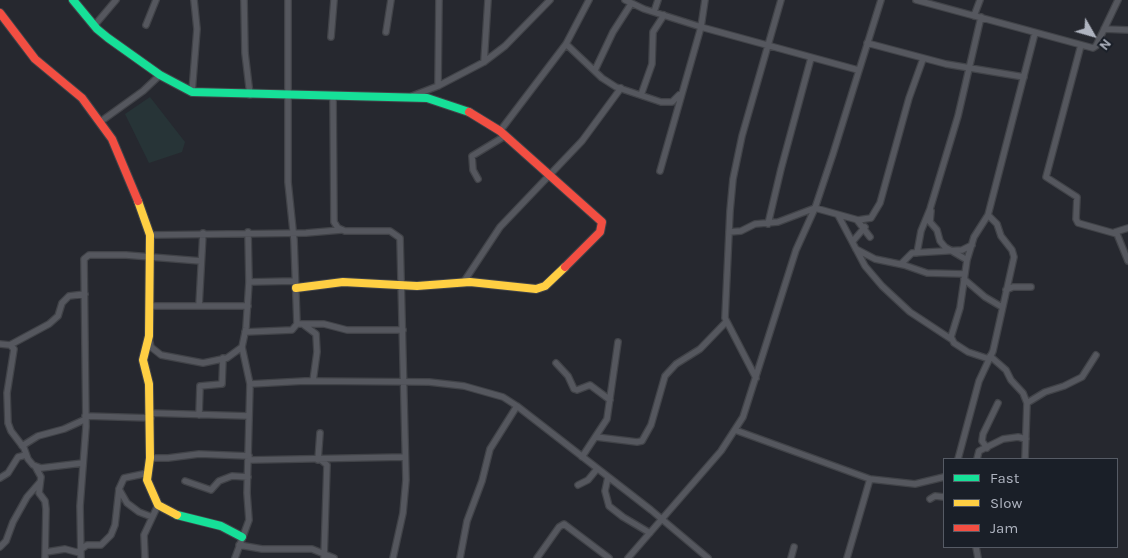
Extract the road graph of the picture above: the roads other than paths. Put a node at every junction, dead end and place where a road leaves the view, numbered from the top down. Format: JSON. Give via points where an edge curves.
{"nodes":[{"id":1,"x":73,"y":0,"type":"edge"},
{"id":2,"x":116,"y":0,"type":"edge"},
{"id":3,"x":156,"y":0,"type":"edge"},
{"id":4,"x":194,"y":0,"type":"edge"},
{"id":5,"x":244,"y":0,"type":"edge"},
{"id":6,"x":288,"y":0,"type":"edge"},
{"id":7,"x":334,"y":0,"type":"edge"},
{"id":8,"x":391,"y":0,"type":"edge"},
{"id":9,"x":439,"y":0,"type":"edge"},
{"id":10,"x":488,"y":0,"type":"edge"},
{"id":11,"x":550,"y":0,"type":"edge"},
{"id":12,"x":589,"y":0,"type":"edge"},
{"id":13,"x":625,"y":0,"type":"edge"},
{"id":14,"x":658,"y":0,"type":"edge"},
{"id":15,"x":705,"y":0,"type":"edge"},
{"id":16,"x":780,"y":0,"type":"edge"},
{"id":17,"x":881,"y":0,"type":"edge"},
{"id":18,"x":916,"y":0,"type":"edge"},
{"id":19,"x":980,"y":0,"type":"edge"},
{"id":20,"x":1116,"y":0,"type":"edge"},
{"id":21,"x":631,"y":4,"type":"junction"},
{"id":22,"x":654,"y":12,"type":"junction"},
{"id":23,"x":0,"y":13,"type":"edge"},
{"id":24,"x":664,"y":15,"type":"junction"},
{"id":25,"x":978,"y":17,"type":"junction"},
{"id":26,"x":146,"y":25,"type":"dead end"},
{"id":27,"x":94,"y":26,"type":"junction"},
{"id":28,"x":701,"y":27,"type":"junction"},
{"id":29,"x":1104,"y":29,"type":"junction"},
{"id":30,"x":1128,"y":30,"type":"edge"},
{"id":31,"x":386,"y":32,"type":"dead end"},
{"id":32,"x":1035,"y":33,"type":"junction"},
{"id":33,"x":331,"y":37,"type":"dead end"},
{"id":34,"x":867,"y":43,"type":"junction"},
{"id":35,"x":566,"y":44,"type":"junction"},
{"id":36,"x":766,"y":44,"type":"junction"},
{"id":37,"x":1081,"y":46,"type":"junction"},
{"id":38,"x":812,"y":58,"type":"junction"},
{"id":39,"x":923,"y":59,"type":"junction"},
{"id":40,"x":484,"y":62,"type":"junction"},
{"id":41,"x":969,"y":68,"type":"junction"},
{"id":42,"x":595,"y":70,"type":"junction"},
{"id":43,"x":858,"y":70,"type":"junction"},
{"id":44,"x":160,"y":75,"type":"junction"},
{"id":45,"x":1024,"y":77,"type":"junction"},
{"id":46,"x":438,"y":86,"type":"junction"},
{"id":47,"x":621,"y":88,"type":"junction"},
{"id":48,"x":192,"y":92,"type":"junction"},
{"id":49,"x":288,"y":94,"type":"junction"},
{"id":50,"x":680,"y":94,"type":"junction"},
{"id":51,"x":250,"y":95,"type":"junction"},
{"id":52,"x":333,"y":95,"type":"junction"},
{"id":53,"x":641,"y":95,"type":"junction"},
{"id":54,"x":411,"y":97,"type":"junction"},
{"id":55,"x":100,"y":122,"type":"junction"},
{"id":56,"x":502,"y":134,"type":"junction"},
{"id":57,"x":660,"y":170,"type":"dead end"},
{"id":58,"x":549,"y":175,"type":"junction"},
{"id":59,"x":478,"y":179,"type":"dead end"},
{"id":60,"x":815,"y":208,"type":"junction"},
{"id":61,"x":930,"y":209,"type":"junction"},
{"id":62,"x":797,"y":213,"type":"junction"},
{"id":63,"x":838,"y":214,"type":"junction"},
{"id":64,"x":988,"y":215,"type":"junction"},
{"id":65,"x":810,"y":219,"type":"junction"},
{"id":66,"x":858,"y":220,"type":"junction"},
{"id":67,"x":768,"y":224,"type":"junction"},
{"id":68,"x":865,"y":227,"type":"junction"},
{"id":69,"x":1128,"y":228,"type":"edge"},
{"id":70,"x":341,"y":230,"type":"junction"},
{"id":71,"x":248,"y":232,"type":"junction"},
{"id":72,"x":293,"y":232,"type":"junction"},
{"id":73,"x":729,"y":232,"type":"junction"},
{"id":74,"x":1115,"y":232,"type":"junction"},
{"id":75,"x":203,"y":233,"type":"junction"},
{"id":76,"x":150,"y":235,"type":"junction"},
{"id":77,"x":870,"y":236,"type":"dead end"},
{"id":78,"x":853,"y":241,"type":"junction"},
{"id":79,"x":972,"y":245,"type":"junction"},
{"id":80,"x":856,"y":249,"type":"junction"},
{"id":81,"x":950,"y":250,"type":"junction"},
{"id":82,"x":917,"y":253,"type":"junction"},
{"id":83,"x":148,"y":257,"type":"junction"},
{"id":84,"x":967,"y":260,"type":"junction"},
{"id":85,"x":201,"y":261,"type":"junction"},
{"id":86,"x":1128,"y":261,"type":"edge"},
{"id":87,"x":901,"y":264,"type":"junction"},
{"id":88,"x":965,"y":276,"type":"junction"},
{"id":89,"x":250,"y":282,"type":"junction"},
{"id":90,"x":463,"y":283,"type":"junction"},
{"id":91,"x":295,"y":285,"type":"junction"},
{"id":92,"x":402,"y":285,"type":"junction"},
{"id":93,"x":1031,"y":288,"type":"dead end"},
{"id":94,"x":1006,"y":290,"type":"junction"},
{"id":95,"x":85,"y":294,"type":"junction"},
{"id":96,"x":149,"y":306,"type":"junction"},
{"id":97,"x":199,"y":306,"type":"junction"},
{"id":98,"x":248,"y":306,"type":"junction"},
{"id":99,"x":1002,"y":307,"type":"junction"},
{"id":100,"x":726,"y":322,"type":"junction"},
{"id":101,"x":297,"y":324,"type":"junction"},
{"id":102,"x":304,"y":325,"type":"junction"},
{"id":103,"x":403,"y":330,"type":"junction"},
{"id":104,"x":245,"y":332,"type":"junction"},
{"id":105,"x":148,"y":336,"type":"junction"},
{"id":106,"x":951,"y":339,"type":"junction"},
{"id":107,"x":618,"y":342,"type":"dead end"},
{"id":108,"x":0,"y":344,"type":"edge"},
{"id":109,"x":10,"y":345,"type":"junction"},
{"id":110,"x":242,"y":347,"type":"junction"},
{"id":111,"x":1096,"y":355,"type":"dead end"},
{"id":112,"x":990,"y":357,"type":"junction"},
{"id":113,"x":222,"y":358,"type":"junction"},
{"id":114,"x":556,"y":363,"type":"dead end"},
{"id":115,"x":756,"y":378,"type":"junction"},
{"id":116,"x":313,"y":381,"type":"junction"},
{"id":117,"x":404,"y":382,"type":"junction"},
{"id":118,"x":250,"y":384,"type":"junction"},
{"id":119,"x":610,"y":400,"type":"junction"},
{"id":120,"x":998,"y":403,"type":"dead end"},
{"id":121,"x":1027,"y":403,"type":"junction"},
{"id":122,"x":517,"y":406,"type":"junction"},
{"id":123,"x":151,"y":415,"type":"junction"},
{"id":124,"x":199,"y":415,"type":"junction"},
{"id":125,"x":249,"y":416,"type":"junction"},
{"id":126,"x":86,"y":418,"type":"junction"},
{"id":127,"x":735,"y":430,"type":"junction"},
{"id":128,"x":320,"y":433,"type":"dead end"},
{"id":129,"x":596,"y":437,"type":"junction"},
{"id":130,"x":1026,"y":439,"type":"junction"},
{"id":131,"x":22,"y":446,"type":"junction"},
{"id":132,"x":987,"y":448,"type":"junction"},
{"id":133,"x":26,"y":455,"type":"junction"},
{"id":134,"x":582,"y":456,"type":"junction"},
{"id":135,"x":405,"y":457,"type":"junction"},
{"id":136,"x":150,"y":458,"type":"junction"},
{"id":137,"x":249,"y":458,"type":"junction"},
{"id":138,"x":958,"y":458,"type":"edge"},
{"id":139,"x":977,"y":458,"type":"edge"},
{"id":140,"x":1025,"y":458,"type":"edge"},
{"id":141,"x":332,"y":459,"type":"junction"},
{"id":142,"x":319,"y":460,"type":"junction"},
{"id":143,"x":83,"y":463,"type":"junction"},
{"id":144,"x":327,"y":465,"type":"junction"},
{"id":145,"x":35,"y":466,"type":"junction"},
{"id":146,"x":597,"y":469,"type":"junction"},
{"id":147,"x":148,"y":473,"type":"junction"},
{"id":148,"x":943,"y":476,"type":"edge"},
{"id":149,"x":248,"y":477,"type":"junction"},
{"id":150,"x":0,"y":478,"type":"edge"},
{"id":151,"x":608,"y":478,"type":"junction"},
{"id":152,"x":870,"y":479,"type":"junction"},
{"id":153,"x":40,"y":481,"type":"junction"},
{"id":154,"x":185,"y":482,"type":"dead end"},
{"id":155,"x":578,"y":485,"type":"dead end"},
{"id":156,"x":119,"y":489,"type":"junction"},
{"id":157,"x":943,"y":497,"type":"edge"},
{"id":158,"x":930,"y":499,"type":"dead end"},
{"id":159,"x":158,"y":505,"type":"junction"},
{"id":160,"x":152,"y":518,"type":"junction"},
{"id":161,"x":661,"y":519,"type":"junction"},
{"id":162,"x":650,"y":533,"type":"junction"},
{"id":163,"x":240,"y":541,"type":"junction"},
{"id":164,"x":0,"y":547,"type":"edge"},
{"id":165,"x":794,"y":547,"type":"dead end"},
{"id":166,"x":80,"y":554,"type":"edge"},
{"id":167,"x":45,"y":555,"type":"edge"},
{"id":168,"x":324,"y":555,"type":"edge"},
{"id":169,"x":145,"y":558,"type":"edge"},
{"id":170,"x":235,"y":558,"type":"edge"},
{"id":171,"x":334,"y":558,"type":"edge"},
{"id":172,"x":393,"y":558,"type":"edge"},
{"id":173,"x":460,"y":558,"type":"edge"},
{"id":174,"x":537,"y":558,"type":"edge"},
{"id":175,"x":609,"y":558,"type":"edge"},
{"id":176,"x":628,"y":558,"type":"edge"},
{"id":177,"x":708,"y":558,"type":"edge"},
{"id":178,"x":791,"y":558,"type":"edge"},
{"id":179,"x":848,"y":558,"type":"edge"}],
"edges":[{"from":1,"to":27,"type":"street"},
{"from":2,"to":27,"type":"street"},
{"from":3,"to":26,"type":"street"},
{"from":4,"to":48,"type":"street","via":[[197,29]]},
{"from":5,"to":51,"type":"street"},
{"from":6,"to":49,"type":"street"},
{"from":7,"to":33,"type":"street"},
{"from":8,"to":31,"type":"street"},
{"from":9,"to":46,"type":"street"},
{"from":10,"to":40,"type":"street"},
{"from":11,"to":40,"type":"street","via":[[505,46]]},
{"from":12,"to":35,"type":"street"},
{"from":13,"to":21,"type":"street"},
{"from":14,"to":22,"type":"street"},
{"from":15,"to":28,"type":"street"},
{"from":16,"to":36,"type":"street"},
{"from":17,"to":34,"type":"street"},
{"from":18,"to":25,"type":"street"},
{"from":19,"to":25,"type":"street"},
{"from":20,"to":29,"type":"street"},
{"from":21,"to":22,"type":"street"},
{"from":21,"to":42,"type":"street"},
{"from":22,"to":24,"type":"street"},
{"from":23,"to":55,"type":"street","via":[[35,59],[76,92]]},
{"from":24,"to":28,"type":"street"},
{"from":24,"to":53,"type":"street","via":[[653,32],[652,64]]},
{"from":25,"to":32,"type":"street"},
{"from":25,"to":41,"type":"street"},
{"from":27,"to":44,"type":"street"},
{"from":28,"to":36,"type":"street"},
{"from":28,"to":50,"type":"street"},
{"from":29,"to":30,"type":"street"},
{"from":29,"to":37,"type":"street","via":[[1094,47]]},
{"from":32,"to":37,"type":"street"},
{"from":32,"to":45,"type":"street"},
{"from":34,"to":39,"type":"street"},
{"from":34,"to":43,"type":"street"},
{"from":35,"to":42,"type":"street"},
{"from":35,"to":56,"type":"street"},
{"from":36,"to":38,"type":"street"},
{"from":36,"to":73,"type":"street","via":[[733,179]]},
{"from":37,"to":74,"type":"street","via":[[1046,176],[1077,197],[1078,223]]},
{"from":38,"to":43,"type":"street"},
{"from":38,"to":67,"type":"street"},
{"from":39,"to":41,"type":"street"},
{"from":39,"to":66,"type":"street","via":[[880,203],[871,218]]},
{"from":40,"to":46,"type":"street"},
{"from":41,"to":45,"type":"street"},
{"from":41,"to":61,"type":"street"},
{"from":42,"to":47,"type":"street","via":[[603,80]]},
{"from":43,"to":60,"type":"street"},
{"from":44,"to":48,"type":"street"},
{"from":44,"to":55,"type":"street"},
{"from":45,"to":64,"type":"street"},
{"from":46,"to":54,"type":"street"},
{"from":47,"to":53,"type":"street"},
{"from":47,"to":58,"type":"street","via":[[588,134]]},
{"from":48,"to":51,"type":"street"},
{"from":49,"to":51,"type":"street"},
{"from":49,"to":52,"type":"street"},
{"from":49,"to":72,"type":"street","via":[[288,182]]},
{"from":50,"to":53,"type":"street","via":[[668,102]]},
{"from":50,"to":57,"type":"street"},
{"from":52,"to":54,"type":"street"},
{"from":52,"to":70,"type":"street","via":[[333,214],[334,222]]},
{"from":54,"to":56,"type":"street","via":[[452,105]]},
{"from":55,"to":76,"type":"street","via":[[112,139],[131,180]]},
{"from":56,"to":58,"type":"street"},
{"from":56,"to":59,"type":"street","via":[[472,156],[473,170]]},
{"from":58,"to":90,"type":"street","via":[[500,227]]},
{"from":58,"to":90,"type":"street","via":[[601,219],[600,232],[543,287]]},
{"from":60,"to":62,"type":"street"},
{"from":60,"to":63,"type":"street"},
{"from":60,"to":65,"type":"street"},
{"from":61,"to":81,"type":"street","via":[[931,224],[940,241]]},
{"from":61,"to":82,"type":"street"},
{"from":62,"to":65,"type":"street"},
{"from":62,"to":67,"type":"street"},
{"from":63,"to":66,"type":"street"},
{"from":63,"to":78,"type":"street","via":[[846,234]]},
{"from":64,"to":79,"type":"street"},
{"from":64,"to":94,"type":"street","via":[[1014,254]]},
{"from":65,"to":115,"type":"street","via":[[796,250]]},
{"from":66,"to":68,"type":"street"},
{"from":67,"to":73,"type":"street","via":[[755,224]]},
{"from":68,"to":77,"type":"street"},
{"from":68,"to":78,"type":"street"},
{"from":69,"to":74,"type":"street"},
{"from":70,"to":72,"type":"street"},
{"from":70,"to":92,"type":"street","via":[[396,233],[402,248]]},
{"from":71,"to":72,"type":"street"},
{"from":71,"to":75,"type":"street"},
{"from":71,"to":89,"type":"street"},
{"from":72,"to":91,"type":"street"},
{"from":73,"to":100,"type":"street"},
{"from":74,"to":86,"type":"street","via":[[1120,237]]},
{"from":75,"to":76,"type":"street"},
{"from":75,"to":85,"type":"street"},
{"from":76,"to":83,"type":"street"},
{"from":78,"to":80,"type":"street"},
{"from":79,"to":81,"type":"street"},
{"from":79,"to":84,"type":"street"},
{"from":80,"to":87,"type":"street","via":[[875,259]]},
{"from":80,"to":106,"type":"street","via":[[882,286],[910,312]]},
{"from":81,"to":82,"type":"street"},
{"from":81,"to":84,"type":"street"},
{"from":82,"to":87,"type":"street","via":[[912,253]]},
{"from":83,"to":85,"type":"street"},
{"from":83,"to":95,"type":"street","via":[[86,256]]},
{"from":83,"to":96,"type":"street"},
{"from":84,"to":88,"type":"street"},
{"from":85,"to":97,"type":"street"},
{"from":87,"to":88,"type":"street","via":[[927,273]]},
{"from":88,"to":99,"type":"street"},
{"from":88,"to":106,"type":"street"},
{"from":89,"to":91,"type":"street"},
{"from":89,"to":98,"type":"street"},
{"from":90,"to":92,"type":"street"},
{"from":91,"to":92,"type":"street","via":[[343,282]]},
{"from":91,"to":101,"type":"street"},
{"from":92,"to":103,"type":"street"},
{"from":93,"to":94,"type":"street"},
{"from":94,"to":99,"type":"street"},
{"from":95,"to":109,"type":"street","via":[[69,296],[62,303],[58,316],[49,324]]},
{"from":95,"to":126,"type":"street"},
{"from":96,"to":97,"type":"street"},
{"from":96,"to":105,"type":"street"},
{"from":97,"to":98,"type":"street"},
{"from":98,"to":104,"type":"street"},
{"from":99,"to":112,"type":"street"},
{"from":100,"to":115,"type":"street"},
{"from":100,"to":129,"type":"street","via":[[700,349],[676,364],[665,376],[651,425],[642,441]]},
{"from":101,"to":102,"type":"street"},
{"from":101,"to":104,"type":"street","via":[[292,330]]},
{"from":102,"to":103,"type":"street","via":[[322,324],[347,330]]},
{"from":102,"to":116,"type":"street","via":[[316,334]]},
{"from":103,"to":117,"type":"street"},
{"from":104,"to":110,"type":"street"},
{"from":105,"to":113,"type":"street","via":[[151,347],[167,357],[203,363]]},
{"from":105,"to":123,"type":"street","via":[[143,360]]},
{"from":106,"to":112,"type":"street","via":[[968,352]]},
{"from":107,"to":119,"type":"street"},
{"from":108,"to":109,"type":"street"},
{"from":109,"to":131,"type":"street","via":[[14,352],[7,393],[8,422],[12,434]]},
{"from":110,"to":113,"type":"street","via":[[232,356]]},
{"from":110,"to":118,"type":"street"},
{"from":111,"to":121,"type":"street","via":[[1082,377]]},
{"from":112,"to":121,"type":"street","via":[[1006,370]]},
{"from":112,"to":138,"type":"street","via":[[979,381]]},
{"from":113,"to":124,"type":"street","via":[[222,384],[200,386]]},
{"from":114,"to":119,"type":"street","via":[[576,390],[590,385]]},
{"from":115,"to":127,"type":"street","via":[[750,401]]},
{"from":116,"to":117,"type":"street"},
{"from":116,"to":118,"type":"street"},
{"from":117,"to":122,"type":"street","via":[[464,386],[502,397]]},
{"from":117,"to":135,"type":"street"},
{"from":118,"to":125,"type":"street"},
{"from":119,"to":129,"type":"street","via":[[606,422]]},
{"from":120,"to":132,"type":"street","via":[[983,434],[982,441]]},
{"from":121,"to":130,"type":"street"},
{"from":122,"to":134,"type":"street"},
{"from":122,"to":173,"type":"street","via":[[490,449],[467,521]]},
{"from":123,"to":124,"type":"street"},
{"from":123,"to":126,"type":"street"},
{"from":123,"to":136,"type":"street"},
{"from":124,"to":125,"type":"street"},
{"from":125,"to":137,"type":"street"},
{"from":126,"to":131,"type":"street","via":[[64,429],[38,436]]},
{"from":126,"to":143,"type":"street"},
{"from":127,"to":152,"type":"street"},
{"from":127,"to":161,"type":"street","via":[[721,451]]},
{"from":128,"to":142,"type":"street"},
{"from":129,"to":134,"type":"street"},
{"from":130,"to":132,"type":"street","via":[[1010,437]]},
{"from":130,"to":140,"type":"street"},
{"from":131,"to":133,"type":"street"},
{"from":132,"to":139,"type":"street","via":[[978,452]]},
{"from":133,"to":145,"type":"street"},
{"from":133,"to":150,"type":"street","via":[[18,457],[8,473]]},
{"from":134,"to":146,"type":"street"},
{"from":135,"to":141,"type":"street"},
{"from":135,"to":172,"type":"street","via":[[405,495]]},
{"from":136,"to":137,"type":"street","via":[[199,454]]},
{"from":136,"to":147,"type":"street"},
{"from":137,"to":142,"type":"street"},
{"from":137,"to":149,"type":"street"},
{"from":141,"to":142,"type":"street"},
{"from":141,"to":144,"type":"street"},
{"from":142,"to":144,"type":"street"},
{"from":143,"to":145,"type":"street"},
{"from":143,"to":166,"type":"street"},
{"from":144,"to":168,"type":"street"},
{"from":145,"to":153,"type":"street"},
{"from":146,"to":151,"type":"street"},
{"from":146,"to":155,"type":"street","via":[[588,480]]},
{"from":147,"to":156,"type":"street","via":[[125,477]]},
{"from":147,"to":159,"type":"street","via":[[147,480]]},
{"from":148,"to":152,"type":"street","via":[[915,484]]},
{"from":149,"to":154,"type":"street","via":[[232,476],[219,481],[211,490]]},
{"from":149,"to":163,"type":"street","via":[[249,520]]},
{"from":151,"to":161,"type":"street"},
{"from":151,"to":162,"type":"street","via":[[607,503],[622,517]]},
{"from":152,"to":179,"type":"street"},
{"from":153,"to":164,"type":"street","via":[[27,496]]},
{"from":153,"to":167,"type":"street","via":[[39,493],[46,508]]},
{"from":156,"to":160,"type":"street","via":[[127,503]]},
{"from":156,"to":166,"type":"street","via":[[111,535],[101,545],[87,545]]},
{"from":157,"to":158,"type":"street"},
{"from":159,"to":160,"type":"street"},
{"from":159,"to":163,"type":"street","via":[[180,516],[221,526]]},
{"from":160,"to":169,"type":"street","via":[[144,538]]},
{"from":161,"to":162,"type":"street"},
{"from":161,"to":177,"type":"street"},
{"from":162,"to":176,"type":"street"},
{"from":163,"to":168,"type":"street","via":[[262,549],[312,549]]},
{"from":163,"to":170,"type":"street"},
{"from":165,"to":178,"type":"street"},
{"from":166,"to":167,"type":"street","via":[[65,549]]},
{"from":168,"to":171,"type":"street"},
{"from":174,"to":175,"type":"street","via":[[564,524]]}]}
